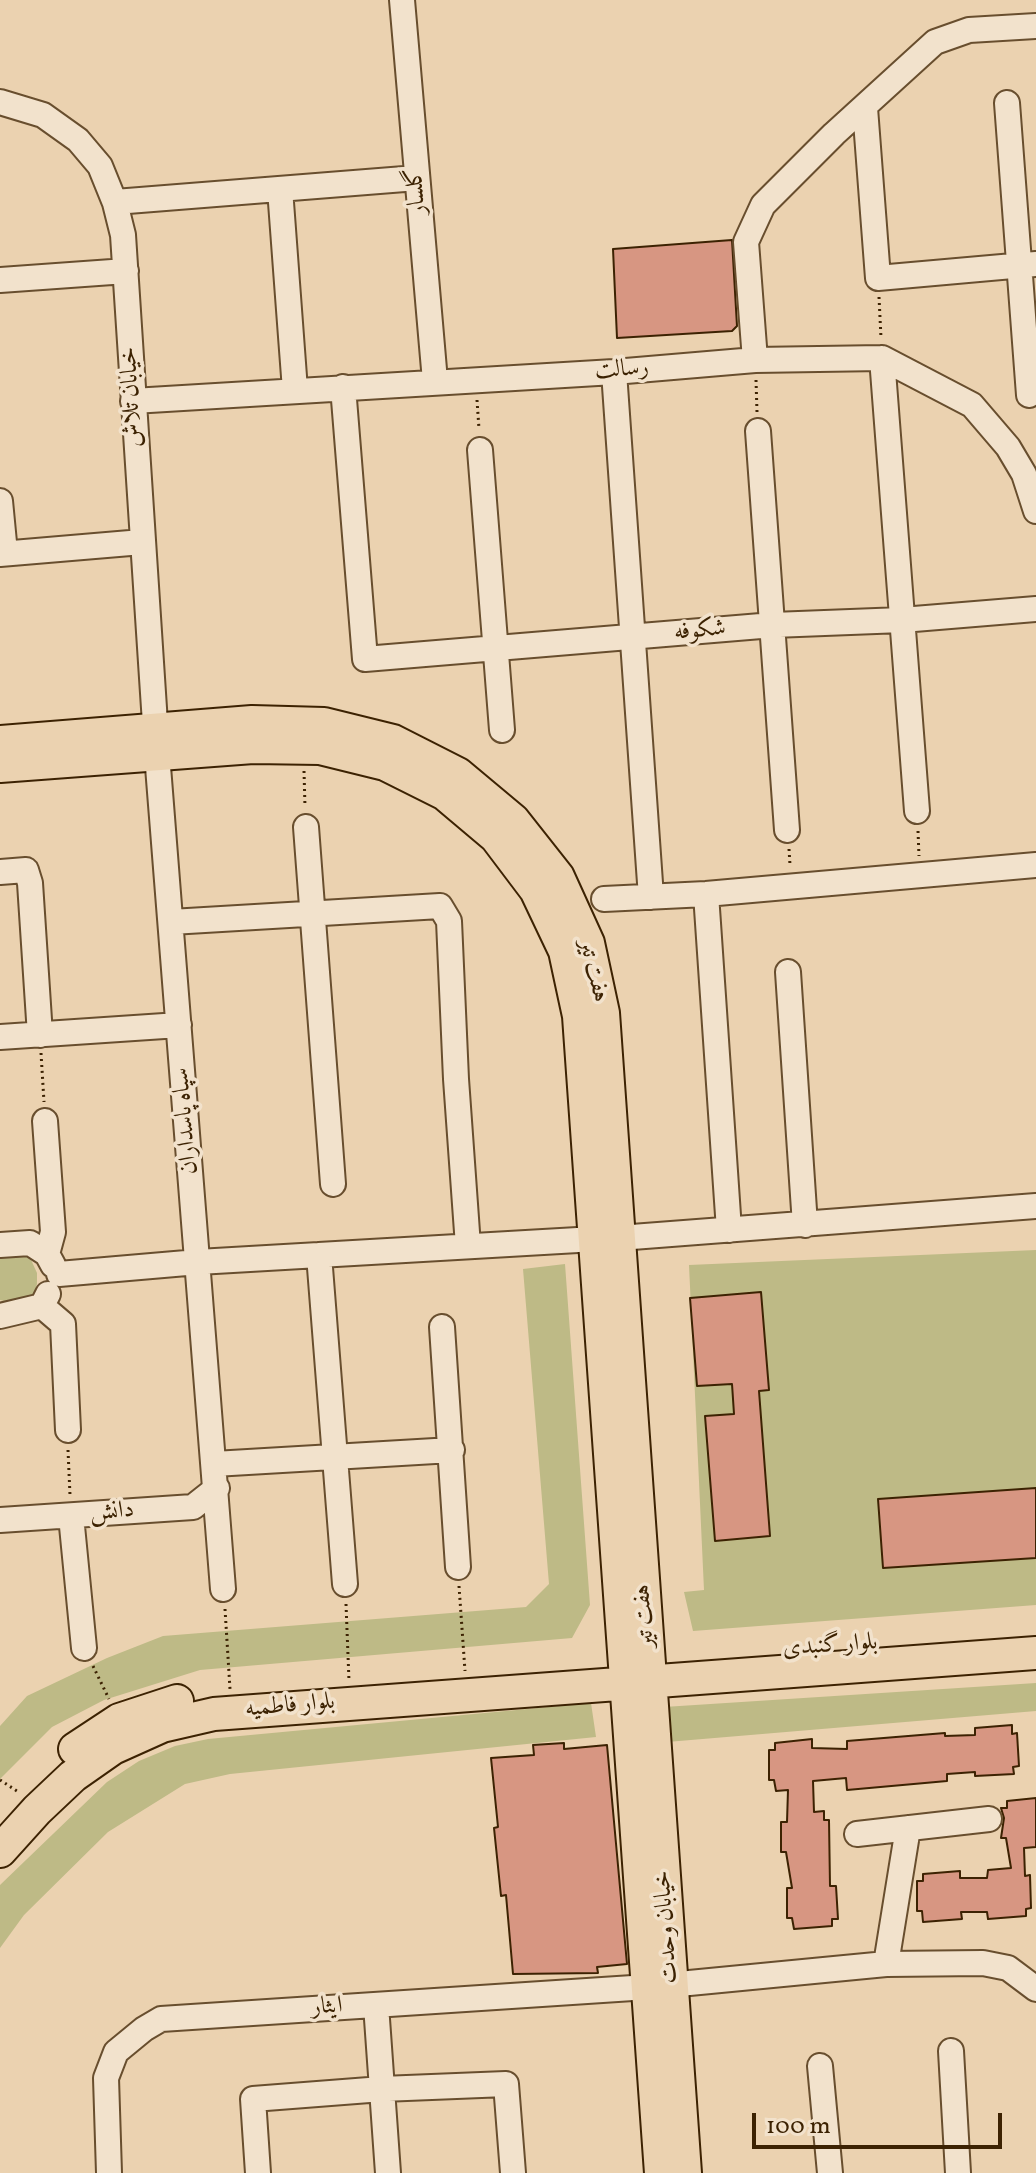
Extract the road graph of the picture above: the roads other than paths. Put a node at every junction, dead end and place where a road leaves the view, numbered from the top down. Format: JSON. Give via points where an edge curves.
{"nodes":[{"id":1,"x":402,"y":0,"type":"edge"},
{"id":2,"x":1036,"y":26,"type":"edge"},
{"id":3,"x":0,"y":102,"type":"edge"},
{"id":4,"x":1007,"y":103,"type":"dead end"},
{"id":5,"x":865,"y":108,"type":"junction"},
{"id":6,"x":417,"y":178,"type":"junction"},
{"id":7,"x":280,"y":189,"type":"junction"},
{"id":8,"x":115,"y":202,"type":"junction"},
{"id":9,"x":1028,"y":265,"type":"edge"},
{"id":10,"x":126,"y":271,"type":"junction"},
{"id":11,"x":0,"y":280,"type":"edge"},
{"id":12,"x":882,"y":358,"type":"junction"},
{"id":13,"x":755,"y":360,"type":"junction"},
{"id":14,"x":614,"y":372,"type":"junction"},
{"id":15,"x":435,"y":381,"type":"junction"},
{"id":16,"x":343,"y":387,"type":"junction"},
{"id":17,"x":295,"y":390,"type":"junction"},
{"id":18,"x":1029,"y":395,"type":"dead end"},
{"id":19,"x":133,"y":401,"type":"junction"},
{"id":20,"x":758,"y":431,"type":"road end"},
{"id":21,"x":480,"y":450,"type":"road end"},
{"id":22,"x":0,"y":501,"type":"edge"},
{"id":23,"x":1036,"y":511,"type":"edge"},
{"id":24,"x":142,"y":542,"type":"junction"},
{"id":25,"x":2,"y":553,"type":"edge"},
{"id":26,"x":1036,"y":609,"type":"edge"},
{"id":27,"x":902,"y":620,"type":"junction"},
{"id":28,"x":773,"y":625,"type":"junction"},
{"id":29,"x":633,"y":638,"type":"junction"},
{"id":30,"x":496,"y":647,"type":"junction"},
{"id":31,"x":502,"y":730,"type":"dead end"},
{"id":32,"x":0,"y":742,"type":"edge"},
{"id":33,"x":157,"y":742,"type":"junction"},
{"id":34,"x":0,"y":766,"type":"edge"},
{"id":35,"x":917,"y":811,"type":"road end"},
{"id":36,"x":306,"y":827,"type":"road end"},
{"id":37,"x":787,"y":830,"type":"road end"},
{"id":38,"x":1036,"y":865,"type":"edge"},
{"id":39,"x":0,"y":872,"type":"edge"},
{"id":40,"x":706,"y":894,"type":"junction"},
{"id":41,"x":651,"y":897,"type":"junction"},
{"id":42,"x":604,"y":899,"type":"dead end"},
{"id":43,"x":312,"y":914,"type":"junction"},
{"id":44,"x":171,"y":922,"type":"junction"},
{"id":45,"x":788,"y":972,"type":"dead end"},
{"id":46,"x":179,"y":1025,"type":"junction"},
{"id":47,"x":40,"y":1035,"type":"junction"},
{"id":48,"x":0,"y":1037,"type":"edge"},
{"id":49,"x":45,"y":1121,"type":"road end"},
{"id":50,"x":333,"y":1184,"type":"dead end"},
{"id":51,"x":1036,"y":1206,"type":"edge"},
{"id":52,"x":805,"y":1225,"type":"junction"},
{"id":53,"x":729,"y":1230,"type":"junction"},
{"id":54,"x":607,"y":1238,"type":"junction"},
{"id":55,"x":0,"y":1245,"type":"edge"},
{"id":56,"x":468,"y":1246,"type":"junction"},
{"id":57,"x":319,"y":1255,"type":"junction"},
{"id":58,"x":198,"y":1262,"type":"junction"},
{"id":59,"x":53,"y":1264,"type":"junction"},
{"id":60,"x":42,"y":1306,"type":"junction"},
{"id":61,"x":0,"y":1316,"type":"edge"},
{"id":62,"x":442,"y":1327,"type":"dead end"},
{"id":63,"x":68,"y":1430,"type":"road end"},
{"id":64,"x":452,"y":1450,"type":"junction"},
{"id":65,"x":336,"y":1457,"type":"junction"},
{"id":66,"x":216,"y":1476,"type":"junction"},
{"id":67,"x":71,"y":1516,"type":"junction"},
{"id":68,"x":0,"y":1520,"type":"edge"},
{"id":69,"x":458,"y":1567,"type":"road end"},
{"id":70,"x":345,"y":1584,"type":"road end"},
{"id":71,"x":223,"y":1589,"type":"road end"},
{"id":72,"x":1036,"y":1632,"type":"edge"},
{"id":73,"x":84,"y":1648,"type":"road end"},
{"id":74,"x":1036,"y":1653,"type":"edge"},
{"id":75,"x":637,"y":1671,"type":"junction"},
{"id":76,"x":11,"y":1787,"type":"edge"},
{"id":77,"x":0,"y":1819,"type":"edge"},
{"id":78,"x":989,"y":1819,"type":"dead end"},
{"id":79,"x":908,"y":1828,"type":"junction"},
{"id":80,"x":857,"y":1834,"type":"dead end"},
{"id":81,"x":0,"y":1851,"type":"edge"},
{"id":82,"x":886,"y":1964,"type":"junction"},
{"id":83,"x":660,"y":1985,"type":"junction"},
{"id":84,"x":1036,"y":1989,"type":"edge"},
{"id":85,"x":376,"y":2005,"type":"junction"},
{"id":86,"x":951,"y":2051,"type":"dead end"},
{"id":87,"x":820,"y":2066,"type":"dead end"},
{"id":88,"x":382,"y":2089,"type":"junction"},
{"id":89,"x":109,"y":2173,"type":"edge"},
{"id":90,"x":258,"y":2173,"type":"edge"},
{"id":91,"x":388,"y":2173,"type":"edge"},
{"id":92,"x":513,"y":2173,"type":"edge"},
{"id":93,"x":661,"y":2173,"type":"edge"},
{"id":94,"x":685,"y":2173,"type":"edge"},
{"id":95,"x":830,"y":2173,"type":"edge"},
{"id":96,"x":958,"y":2173,"type":"edge"}],
"edges":[{"from":1,"to":6,"type":"street","name":"گلسار"},
{"from":2,"to":5,"type":"street","via":[[969,30],[935,42]]},
{"from":3,"to":8,"type":"street","name":"خیابان تلاش","via":[[43,115],[78,140],[100,166]]},
{"from":4,"to":9,"type":"street"},
{"from":5,"to":9,"type":"street","via":[[878,278]]},
{"from":5,"to":13,"type":"street","via":[[763,205],[746,242]]},
{"from":6,"to":7,"type":"street"},
{"from":6,"to":15,"type":"street","name":"گلسار"},
{"from":7,"to":8,"type":"street"},
{"from":7,"to":17,"type":"street"},
{"from":8,"to":10,"type":"street","name":"خیابان تلاش"},
{"from":9,"to":18,"type":"street"},
{"from":10,"to":11,"type":"street"},
{"from":10,"to":19,"type":"street","name":"خیابان تلاش"},
{"from":12,"to":13,"type":"street","name":"رسالت"},
{"from":12,"to":23,"type":"street","name":"رسالت","via":[[972,405],[1008,447]]},
{"from":12,"to":27,"type":"street"},
{"from":13,"to":14,"type":"street","name":"رسالت"},
{"from":14,"to":15,"type":"street","name":"رسالت"},
{"from":14,"to":29,"type":"street"},
{"from":15,"to":16,"type":"street","name":"رسالت"},
{"from":16,"to":17,"type":"street","name":"رسالت"},
{"from":16,"to":30,"type":"street","name":"شکوفه","via":[[365,659]]},
{"from":17,"to":19,"type":"street","name":"رسالت"},
{"from":19,"to":24,"type":"street","name":"خیابان تلاش"},
{"from":20,"to":28,"type":"street"},
{"from":21,"to":30,"type":"street"},
{"from":22,"to":25,"type":"street"},
{"from":24,"to":25,"type":"street"},
{"from":24,"to":33,"type":"street","name":"خیابان تلاش"},
{"from":26,"to":27,"type":"street","name":"شکوفه"},
{"from":27,"to":28,"type":"street","name":"شکوفه"},
{"from":27,"to":35,"type":"street"},
{"from":28,"to":29,"type":"street","name":"شکوفه"},
{"from":28,"to":37,"type":"street"},
{"from":29,"to":30,"type":"street","name":"شکوفه"},
{"from":29,"to":41,"type":"street"},
{"from":30,"to":31,"type":"street"},
{"from":32,"to":33,"type":"main road","name":"هفت تیر"},
{"from":33,"to":34,"type":"main road","name":"هفت تیر"},
{"from":33,"to":44,"type":"street","name":"سپاه پاسداران"},
{"from":33,"to":54,"type":"main road","name":"هفت تیر","via":[[320,748],[385,764],[445,794],[496,837],[536,890],[565,951],[579,1016]]},
{"from":33,"to":54,"type":"main road","name":"هفت تیر","via":[[252,722],[324,724],[393,741],[458,774],[513,820],[558,877],[588,943],[603,1013]]},
{"from":36,"to":43,"type":"street"},
{"from":38,"to":40,"type":"street"},
{"from":39,"to":47,"type":"street","via":[[26,870],[30,883]]},
{"from":40,"to":41,"type":"street"},
{"from":40,"to":53,"type":"street"},
{"from":41,"to":42,"type":"street"},
{"from":43,"to":44,"type":"street"},
{"from":43,"to":50,"type":"street"},
{"from":43,"to":56,"type":"street","via":[[440,906],[449,921]]},
{"from":44,"to":46,"type":"street","name":"سپاه پاسداران"},
{"from":45,"to":52,"type":"street"},
{"from":46,"to":47,"type":"street"},
{"from":46,"to":58,"type":"street","name":"سپاه پاسداران"},
{"from":47,"to":48,"type":"street"},
{"from":49,"to":59,"type":"street"},
{"from":51,"to":52,"type":"street"},
{"from":52,"to":53,"type":"street"},
{"from":53,"to":54,"type":"street"},
{"from":54,"to":56,"type":"street"},
{"from":54,"to":75,"type":"main road","name":"هفت تیر"},
{"from":55,"to":59,"type":"street","via":[[30,1243]]},
{"from":56,"to":57,"type":"street"},
{"from":57,"to":58,"type":"street"},
{"from":57,"to":65,"type":"street"},
{"from":58,"to":59,"type":"street"},
{"from":58,"to":66,"type":"street","name":"سپاه پاسداران"},
{"from":59,"to":60,"type":"street"},
{"from":60,"to":61,"type":"street"},
{"from":60,"to":63,"type":"street","via":[[63,1324]]},
{"from":62,"to":64,"type":"street"},
{"from":64,"to":65,"type":"street"},
{"from":64,"to":69,"type":"street"},
{"from":65,"to":66,"type":"street"},
{"from":65,"to":70,"type":"street"},
{"from":66,"to":67,"type":"street","name":"دانش","via":[[193,1507]]},
{"from":66,"to":71,"type":"street","name":"سپاه پاسداران"},
{"from":67,"to":68,"type":"street","name":"دانش"},
{"from":67,"to":73,"type":"street"},
{"from":72,"to":75,"type":"main road","name":"بلوار گنبدی"},
{"from":74,"to":75,"type":"main road","name":"بلوار گنبدی"},
{"from":75,"to":76,"type":"main road","name":"بلوار فاطمیه","via":[[465,1672],[210,1693],[119,1720]]},
{"from":75,"to":81,"type":"main road","name":"بلوار فاطمیه","via":[[214,1714],[162,1726],[113,1748],[73,1776]]},
{"from":75,"to":83,"type":"main road","name":"خیابان وحدت"},
{"from":76,"to":77,"type":"main road","name":"بلوار فاطمیه"},
{"from":78,"to":79,"type":"street"},
{"from":79,"to":80,"type":"street"},
{"from":79,"to":82,"type":"street"},
{"from":82,"to":83,"type":"street","name":"ایثار"},
{"from":82,"to":84,"type":"street","name":"ایثار","via":[[983,1963],[1008,1968]]},
{"from":83,"to":85,"type":"street","name":"ایثار"},
{"from":83,"to":93,"type":"main road","name":"خیابان وحدت"},
{"from":83,"to":94,"type":"main road","name":"خیابان وحدت"},
{"from":85,"to":88,"type":"street"},
{"from":85,"to":89,"type":"street","name":"ایثار","via":[[161,2019],[144,2029],[116,2052],[106,2078]]},
{"from":86,"to":96,"type":"street"},
{"from":87,"to":95,"type":"street"},
{"from":88,"to":90,"type":"street","via":[[253,2099]]},
{"from":88,"to":91,"type":"street"},
{"from":88,"to":92,"type":"street","via":[[506,2084]]}]}
